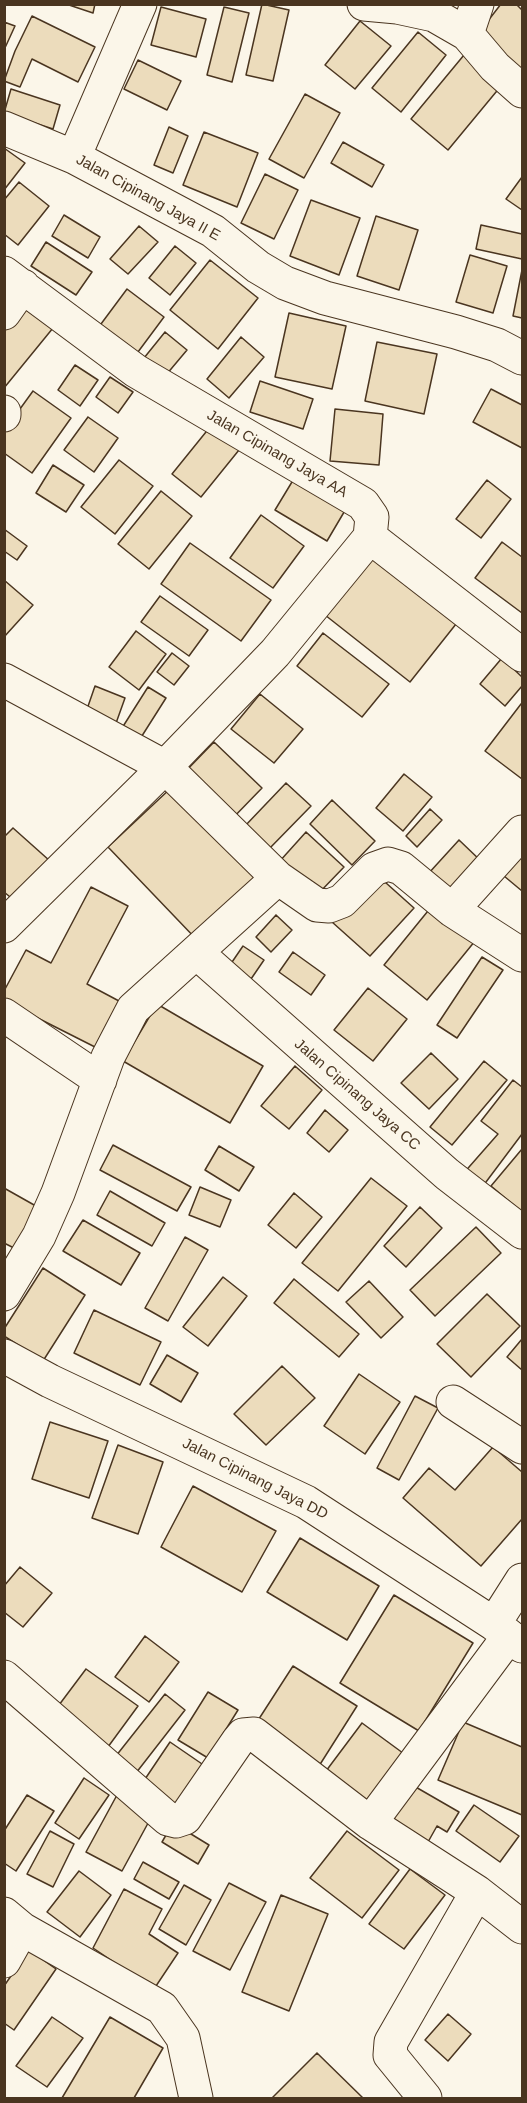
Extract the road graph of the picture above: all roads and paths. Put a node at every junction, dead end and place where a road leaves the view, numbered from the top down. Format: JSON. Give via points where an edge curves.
{"nodes":[{"id":1,"x":140,"y":4,"type":"edge"},
{"id":2,"x":364,"y":4,"type":"edge"},
{"id":3,"x":472,"y":19,"type":"edge"},
{"id":4,"x":522,"y":91,"type":"edge"},
{"id":5,"x":5,"y":130,"type":"edge"},
{"id":6,"x":74,"y":158,"type":"junction"},
{"id":7,"x":14,"y":280,"type":"edge"},
{"id":8,"x":4,"y":313,"type":"edge"},
{"id":9,"x":522,"y":358,"type":"edge"},
{"id":10,"x":370,"y":537,"type":"junction"},
{"id":11,"x":522,"y":655,"type":"edge"},
{"id":12,"x":4,"y":680,"type":"edge"},
{"id":13,"x":165,"y":768,"type":"junction"},
{"id":14,"x":522,"y":832,"type":"edge"},
{"id":15,"x":278,"y":878,"type":"junction"},
{"id":16,"x":452,"y":910,"type":"junction"},
{"id":17,"x":4,"y":926,"type":"edge"},
{"id":18,"x":197,"y":952,"type":"junction"},
{"id":19,"x":522,"y":955,"type":"edge"},
{"id":20,"x":4,"y":1015,"type":"edge"},
{"id":21,"x":100,"y":1080,"type":"junction"},
{"id":22,"x":522,"y":1232,"type":"edge"},
{"id":23,"x":4,"y":1294,"type":"edge"},
{"id":24,"x":4,"y":1356,"type":"edge"},
{"id":25,"x":453,"y":1402,"type":"dead end"},
{"id":26,"x":522,"y":1447,"type":"edge"},
{"id":27,"x":522,"y":1580,"type":"edge"},
{"id":28,"x":508,"y":1635,"type":"edge"},
{"id":29,"x":4,"y":1677,"type":"edge"},
{"id":30,"x":370,"y":1823,"type":"junction"},
{"id":31,"x":477,"y":1892,"type":"junction"},
{"id":32,"x":14,"y":1922,"type":"edge"},
{"id":33,"x":522,"y":1927,"type":"edge"},
{"id":34,"x":4,"y":1961,"type":"edge"},
{"id":35,"x":196,"y":2098,"type":"edge"},
{"id":36,"x":425,"y":2098,"type":"edge"}],
"edges":[{"from":1,"to":6,"type":"street"},
{"from":2,"to":3,"type":"street"},
{"from":3,"to":4,"type":"street","via":[[495,67]]},
{"from":5,"to":6,"type":"street","name":"Jalan Cipinang Jaya II E"},
{"from":6,"to":9,"type":"street","name":"Jalan Cipinang Jaya II E","via":[[213,231],[285,283],[325,298],[456,332]]},
{"from":7,"to":8,"type":"street"},
{"from":7,"to":10,"type":"street","name":"Jalan Cipinang Jaya AA","via":[[136,371],[363,504],[372,517]]},
{"from":10,"to":11,"type":"street"},
{"from":10,"to":13,"type":"street","via":[[275,652]]},
{"from":12,"to":13,"type":"street"},
{"from":13,"to":15,"type":"street"},
{"from":13,"to":17,"type":"street"},
{"from":14,"to":16,"type":"street"},
{"from":15,"to":16,"type":"street","via":[[317,905],[329,906],[342,901],[374,869],[388,864],[401,868]]},
{"from":15,"to":18,"type":"street"},
{"from":16,"to":19,"type":"street"},
{"from":18,"to":21,"type":"street","via":[[133,1009]]},
{"from":18,"to":22,"type":"street","name":"Jalan Cipinang Jaya CC","via":[[447,1174]]},
{"from":20,"to":21,"type":"street"},
{"from":21,"to":23,"type":"street","via":[[48,1215]]},
{"from":24,"to":28,"type":"street","name":"Jalan Cipinang Jaya DD","via":[[306,1502]]},
{"from":25,"to":26,"type":"street"},
{"from":27,"to":28,"type":"street"},
{"from":28,"to":30,"type":"street"},
{"from":29,"to":30,"type":"street","via":[[168,1819],[185,1818],[238,1741],[243,1735],[254,1734]]},
{"from":30,"to":31,"type":"street"},
{"from":31,"to":33,"type":"street"},
{"from":31,"to":36,"type":"street","via":[[391,2042],[390,2055]]},
{"from":32,"to":34,"type":"street"},
{"from":32,"to":35,"type":"street","via":[[162,2008],[183,2038]]}]}
